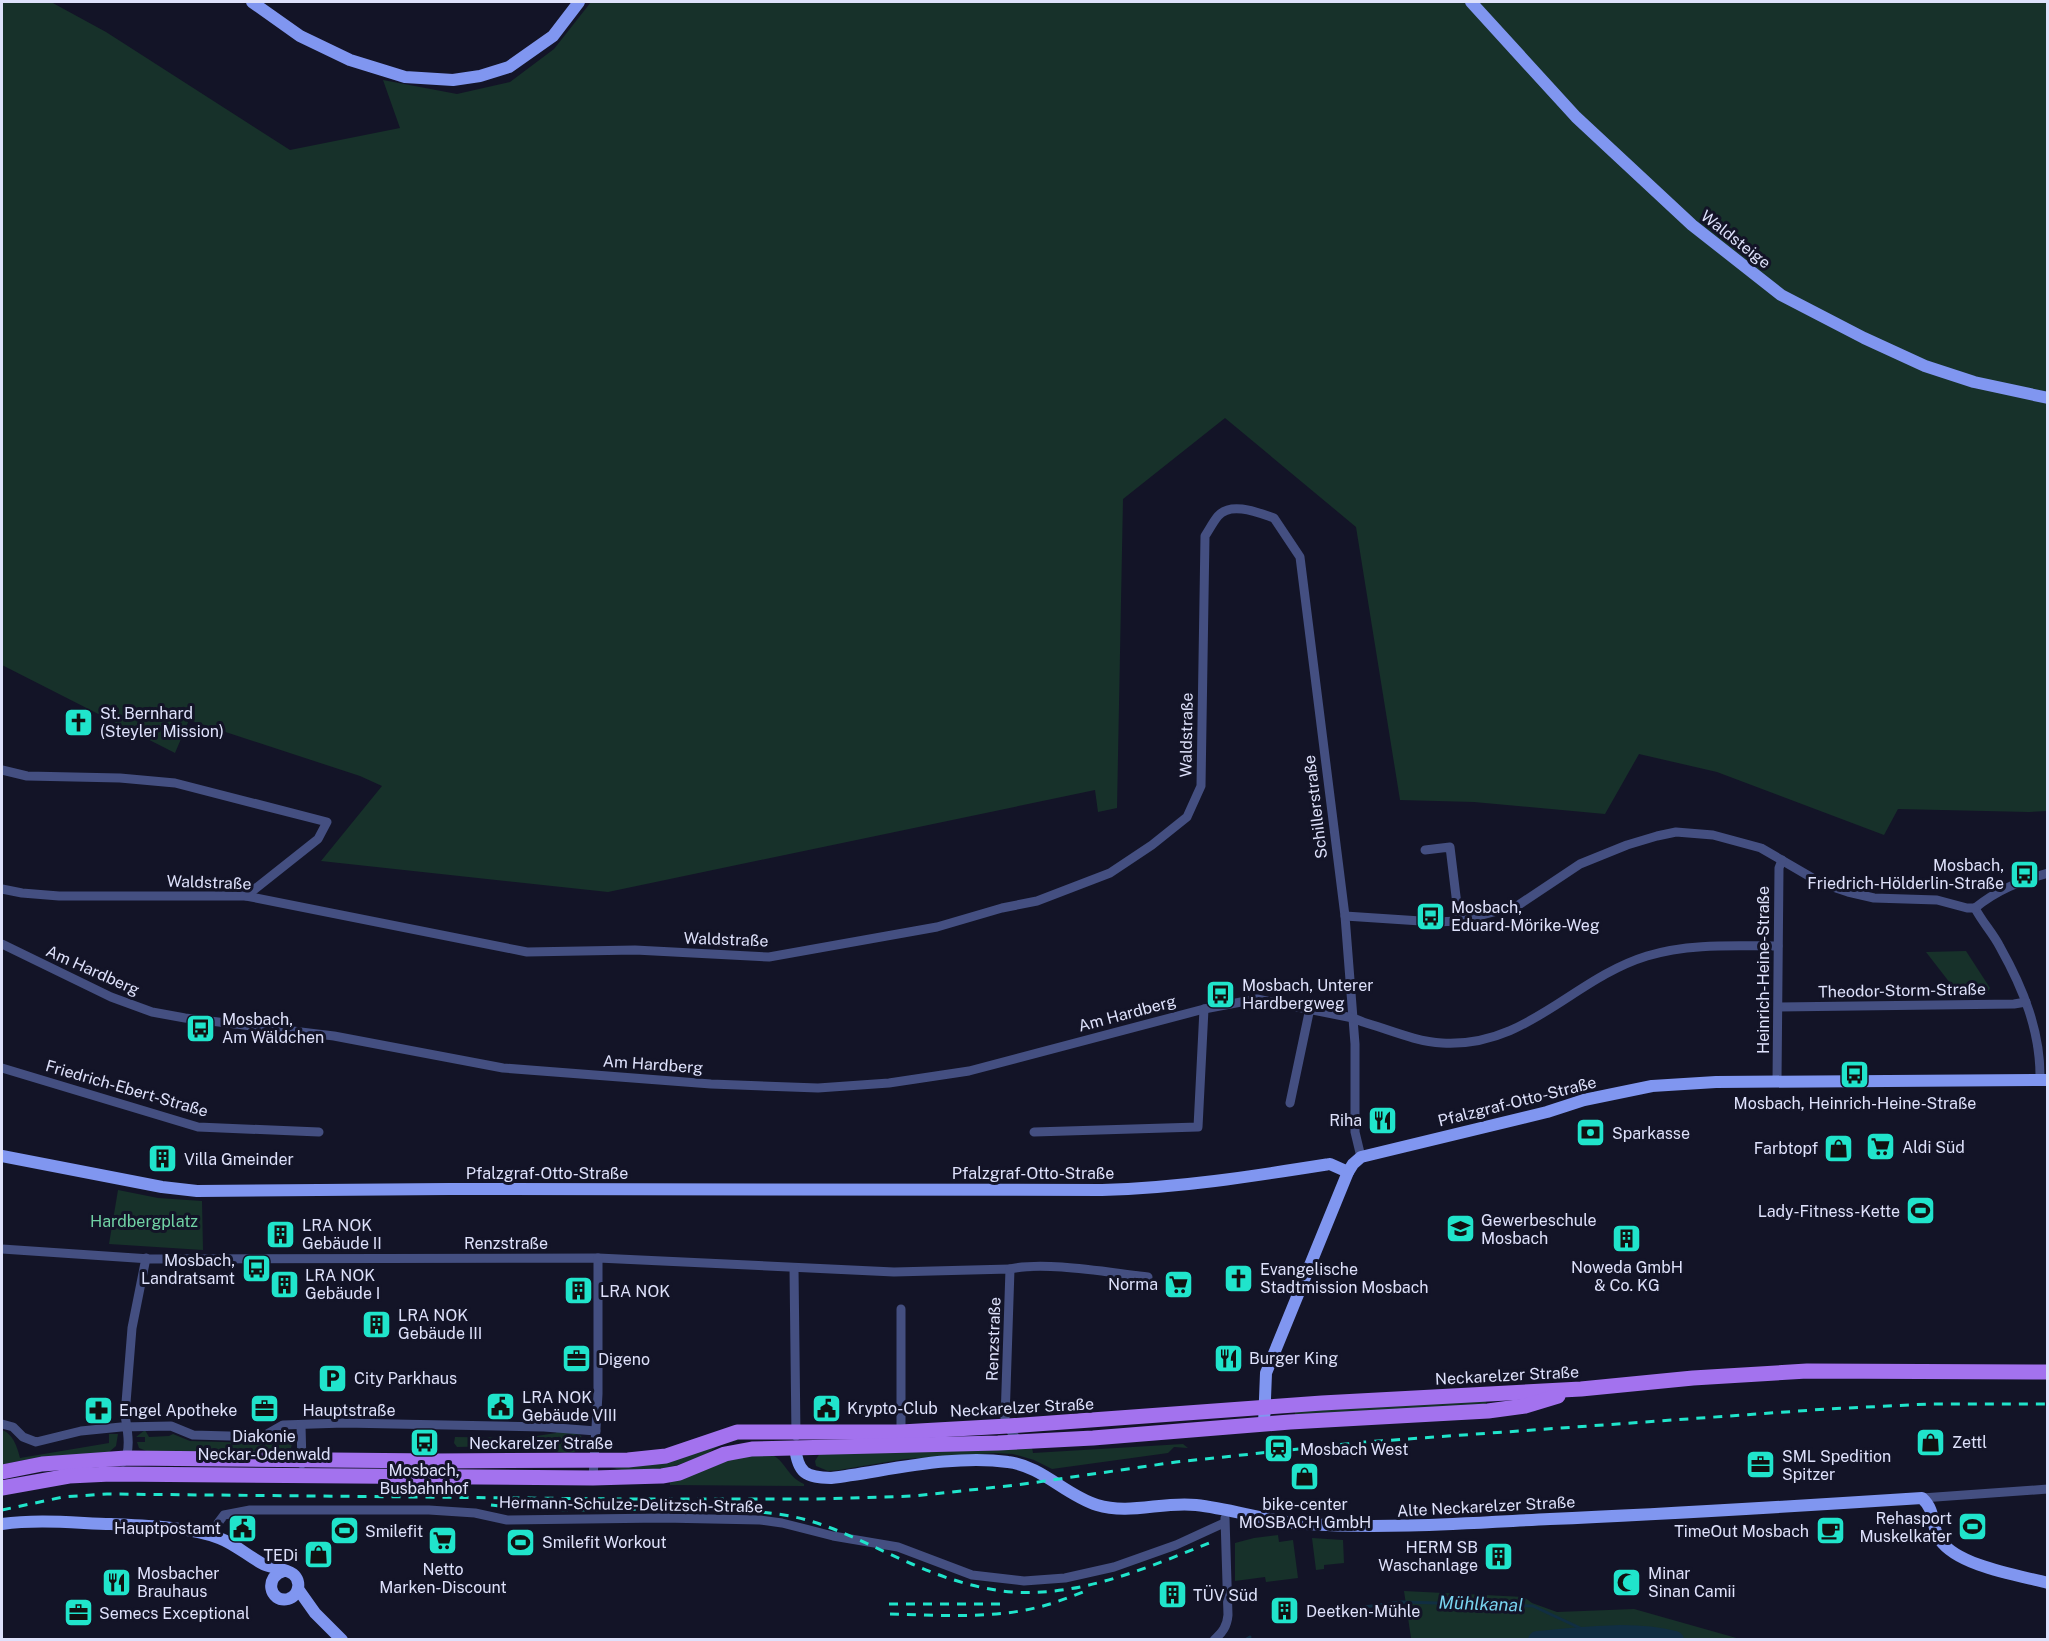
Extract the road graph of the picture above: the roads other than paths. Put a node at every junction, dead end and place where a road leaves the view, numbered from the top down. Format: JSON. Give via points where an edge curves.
{"nodes":[{"id":1,"x":252,"y":2,"type":"edge"},
{"id":2,"x":579,"y":2,"type":"edge"},
{"id":3,"x":1471,"y":2,"type":"edge"},
{"id":4,"x":2048,"y":398,"type":"edge"},
{"id":5,"x":1220,"y":514,"type":"joint"},
{"id":6,"x":2,"y":770,"type":"edge"},
{"id":7,"x":1425,"y":850,"type":"dead end"},
{"id":8,"x":1782,"y":860,"type":"junction"},
{"id":9,"x":2048,"y":873,"type":"edge"},
{"id":10,"x":2,"y":889,"type":"edge"},
{"id":11,"x":246,"y":896,"type":"junction"},
{"id":12,"x":1975,"y":908,"type":"junction"},
{"id":13,"x":1345,"y":916,"type":"junction"},
{"id":14,"x":1459,"y":921,"type":"junction"},
{"id":15,"x":2,"y":944,"type":"edge"},
{"id":16,"x":1778,"y":946,"type":"junction"},
{"id":17,"x":2026,"y":1002,"type":"junction"},
{"id":18,"x":1779,"y":1007,"type":"junction"},
{"id":19,"x":1310,"y":1008,"type":"junction"},
{"id":20,"x":1204,"y":1009,"type":"junction"},
{"id":21,"x":1353,"y":1018,"type":"junction"},
{"id":22,"x":2,"y":1068,"type":"edge"},
{"id":23,"x":2044,"y":1080,"type":"edge"},
{"id":24,"x":1777,"y":1081,"type":"junction"},
{"id":25,"x":1290,"y":1103,"type":"dead end"},
{"id":26,"x":319,"y":1131,"type":"dead end"},
{"id":27,"x":1034,"y":1132,"type":"dead end"},
{"id":28,"x":2,"y":1156,"type":"edge"},
{"id":29,"x":1361,"y":1157,"type":"junction"},
{"id":30,"x":1348,"y":1172,"type":"junction"},
{"id":31,"x":2,"y":1249,"type":"edge"},
{"id":32,"x":146,"y":1258,"type":"junction"},
{"id":33,"x":598,"y":1258,"type":"junction"},
{"id":34,"x":794,"y":1268,"type":"junction"},
{"id":35,"x":1010,"y":1269,"type":"junction"},
{"id":36,"x":1148,"y":1277,"type":"dead end"},
{"id":37,"x":901,"y":1309,"type":"dead end"},
{"id":38,"x":2048,"y":1372,"type":"edge"},
{"id":39,"x":1581,"y":1389,"type":"junction"},
{"id":40,"x":1264,"y":1407,"type":"junction"},
{"id":41,"x":796,"y":1423,"type":"junction"},
{"id":42,"x":4,"y":1424,"type":"edge"},
{"id":43,"x":1264,"y":1424,"type":"junction"},
{"id":44,"x":301,"y":1425,"type":"junction"},
{"id":45,"x":1008,"y":1426,"type":"junction"},
{"id":46,"x":128,"y":1427,"type":"junction"},
{"id":47,"x":596,"y":1431,"type":"junction"},
{"id":48,"x":901,"y":1432,"type":"junction"},
{"id":49,"x":1020,"y":1441,"type":"junction"},
{"id":50,"x":795,"y":1447,"type":"junction"},
{"id":51,"x":126,"y":1458,"type":"junction"},
{"id":52,"x":302,"y":1459,"type":"junction"},
{"id":53,"x":594,"y":1459,"type":"junction"},
{"id":54,"x":2,"y":1472,"type":"edge"},
{"id":55,"x":111,"y":1474,"type":"junction"},
{"id":56,"x":302,"y":1476,"type":"junction"},
{"id":57,"x":593,"y":1478,"type":"junction"},
{"id":58,"x":2,"y":1488,"type":"edge"},
{"id":59,"x":2048,"y":1489,"type":"edge"},
{"id":60,"x":1922,"y":1498,"type":"junction"},
{"id":61,"x":1226,"y":1509,"type":"junction"},
{"id":62,"x":1224,"y":1523,"type":"junction"},
{"id":63,"x":2,"y":1524,"type":"edge"},
{"id":64,"x":213,"y":1536,"type":"junction"},
{"id":65,"x":254,"y":1559,"type":"junction"},
{"id":66,"x":284,"y":1571,"type":"junction"},
{"id":67,"x":271,"y":1583,"type":"junction"},
{"id":68,"x":2048,"y":1583,"type":"edge"},
{"id":69,"x":298,"y":1589,"type":"junction"},
{"id":70,"x":288,"y":1599,"type":"junction"},
{"id":71,"x":315,"y":1612,"type":"junction"},
{"id":72,"x":342,"y":1640,"type":"edge"},
{"id":73,"x":1214,"y":1640,"type":"edge"}],
"edges":[{"from":1,"to":2,"type":"street","via":[[300,36],[350,60],[405,77],[453,80],[509,67],[553,36]]},
{"from":3,"to":4,"type":"street","name":"Waldsteige","via":[[1576,117],[1692,225],[1781,295],[1925,366]]},
{"from":5,"to":11,"type":"street","name":"Waldstraße","via":[[1205,536],[1203,556],[1201,786],[1187,817],[1110,873],[1037,901],[937,927],[770,957],[635,950],[527,952]]},
{"from":5,"to":13,"type":"street","name":"Schillerstraße","via":[[1246,509],[1274,518],[1300,557]]},
{"from":6,"to":11,"type":"street","via":[[27,776],[175,783],[327,822],[318,838]]},
{"from":7,"to":14,"type":"street","via":[[1450,847]]},
{"from":8,"to":12,"type":"street","via":[[1821,883],[1848,892],[1874,898],[1937,900]]},
{"from":8,"to":14,"type":"street","via":[[1761,848],[1713,835],[1676,832],[1627,845],[1580,864],[1517,906]]},
{"from":8,"to":16,"type":"street","name":"Heinrich-Heine-Straße"},
{"from":9,"to":12,"type":"street","via":[[2019,881]]},
{"from":10,"to":11,"type":"street","name":"Waldstraße","via":[[60,896]]},
{"from":12,"to":17,"type":"street","via":[[2000,945]]},
{"from":13,"to":14,"type":"street"},
{"from":13,"to":21,"type":"street","name":"Schillerstraße"},
{"from":15,"to":20,"type":"street","name":"Am Hardberg","via":[[111,997],[152,1012],[334,1036],[503,1068],[711,1084],[818,1088],[969,1071]]},
{"from":16,"to":18,"type":"street","name":"Heinrich-Heine-Straße"},
{"from":16,"to":21,"type":"street","name":"Am Hardberg","via":[[1683,948],[1648,955],[1614,968],[1507,1034],[1473,1043],[1440,1043]]},
{"from":17,"to":18,"type":"street","name":"Theodor-Storm-Straße"},
{"from":17,"to":23,"type":"street"},
{"from":18,"to":24,"type":"street","name":"Heinrich-Heine-Straße"},
{"from":19,"to":20,"type":"street","name":"Am Hardberg","via":[[1257,999]]},
{"from":19,"to":21,"type":"street","name":"Am Hardberg"},
{"from":19,"to":25,"type":"street"},
{"from":20,"to":27,"type":"street","via":[[1198,1127]]},
{"from":21,"to":29,"type":"street","name":"Schillerstraße","via":[[1355,1131]]},
{"from":22,"to":26,"type":"street","name":"Friedrich-Ebert-Straße","via":[[198,1127]]},
{"from":23,"to":24,"type":"street","name":"Pfalzgraf-Otto-Straße"},
{"from":24,"to":29,"type":"street","name":"Pfalzgraf-Otto-Straße","via":[[1652,1086]]},
{"from":28,"to":30,"type":"street","name":"Pfalzgraf-Otto-Straße","via":[[197,1191],[1113,1190],[1207,1184],[1330,1164]]},
{"from":29,"to":30,"type":"street"},
{"from":30,"to":40,"type":"street","via":[[1266,1373]]},
{"from":31,"to":32,"type":"street","name":"Renzstraße"},
{"from":32,"to":33,"type":"street","name":"Renzstraße"},
{"from":32,"to":46,"type":"street","via":[[132,1328],[125,1415]]},
{"from":33,"to":34,"type":"street","name":"Renzstraße"},
{"from":33,"to":47,"type":"street"},
{"from":34,"to":35,"type":"street","name":"Renzstraße","via":[[894,1272]]},
{"from":34,"to":41,"type":"street","name":"Alte Neckarelzer Straße"},
{"from":35,"to":36,"type":"street","name":"Renzstraße","via":[[1059,1268]]},
{"from":35,"to":45,"type":"street","name":"Renzstraße","via":[[1005,1399]]},
{"from":37,"to":48,"type":"street"},
{"from":38,"to":39,"type":"main road","name":"Neckarelzer Straße","via":[[1807,1371]]},
{"from":39,"to":40,"type":"main road","name":"Neckarelzer Straße"},
{"from":39,"to":43,"type":"main road","via":[[1525,1406],[1488,1411]]},
{"from":40,"to":43,"type":"street"},
{"from":40,"to":45,"type":"main road","name":"Neckarelzer Straße"},
{"from":41,"to":48,"type":"main road","name":"Neckarelzer Straße"},
{"from":41,"to":50,"type":"street","name":"Alte Neckarelzer Straße"},
{"from":41,"to":53,"type":"main road","name":"Neckarelzer Straße","via":[[726,1434],[666,1456]]},
{"from":42,"to":46,"type":"street","name":"Hauptstraße","via":[[36,1442],[81,1431]]},
{"from":43,"to":49,"type":"main road"},
{"from":44,"to":46,"type":"street","name":"Hauptstraße","via":[[284,1425],[262,1437],[193,1436],[173,1426]]},
{"from":44,"to":47,"type":"street","name":"Hauptstraße","via":[[467,1425]]},
{"from":44,"to":52,"type":"street"},
{"from":45,"to":48,"type":"main road","name":"Neckarelzer Straße"},
{"from":45,"to":49,"type":"street"},
{"from":46,"to":51,"type":"street"},
{"from":47,"to":53,"type":"street"},
{"from":49,"to":50,"type":"main road"},
{"from":50,"to":57,"type":"main road","via":[[725,1454],[662,1476]]},
{"from":50,"to":61,"type":"street","name":"Alte Neckarelzer Straße","via":[[802,1471],[814,1477],[995,1460],[1022,1464],[1082,1499],[1111,1509],[1169,1503]]},
{"from":51,"to":52,"type":"main road","name":"Neckarelzer Straße"},
{"from":51,"to":54,"type":"main road","name":"Neckarelzer Straße","via":[[42,1464]]},
{"from":51,"to":55,"type":"street"},
{"from":52,"to":53,"type":"main road","name":"Neckarelzer Straße"},
{"from":52,"to":56,"type":"street"},
{"from":53,"to":57,"type":"street"},
{"from":55,"to":56,"type":"main road"},
{"from":55,"to":58,"type":"main road","via":[[69,1476]]},
{"from":56,"to":57,"type":"main road"},
{"from":59,"to":60,"type":"street","name":"Alte Neckarelzer Straße"},
{"from":60,"to":61,"type":"street","name":"Alte Neckarelzer Straße","via":[[1390,1527],[1301,1524]]},
{"from":60,"to":68,"type":"street","via":[[1931,1506],[1937,1535],[1947,1550],[1965,1560]]},
{"from":61,"to":62,"type":"street"},
{"from":62,"to":64,"type":"street","name":"Hermann-Schulze-Delitzsch-Straße","via":[[1114,1567],[1042,1581],[972,1575],[898,1547],[782,1523],[744,1520],[507,1520],[440,1510],[250,1510],[224,1515]]},
{"from":62,"to":73,"type":"street","via":[[1228,1615],[1227,1624]]},
{"from":63,"to":64,"type":"street","via":[[64,1522],[158,1527]]},
{"from":64,"to":65,"type":"street"},
{"from":65,"to":66,"type":"street"},
{"from":65,"to":67,"type":"street"},
{"from":66,"to":67,"type":"street","via":[[275,1575]]},
{"from":66,"to":69,"type":"street","via":[[296,1577]]},
{"from":67,"to":70,"type":"street","via":[[275,1595]]},
{"from":69,"to":70,"type":"street"},
{"from":69,"to":71,"type":"street"},
{"from":70,"to":71,"type":"street"},
{"from":71,"to":72,"type":"street"}]}
